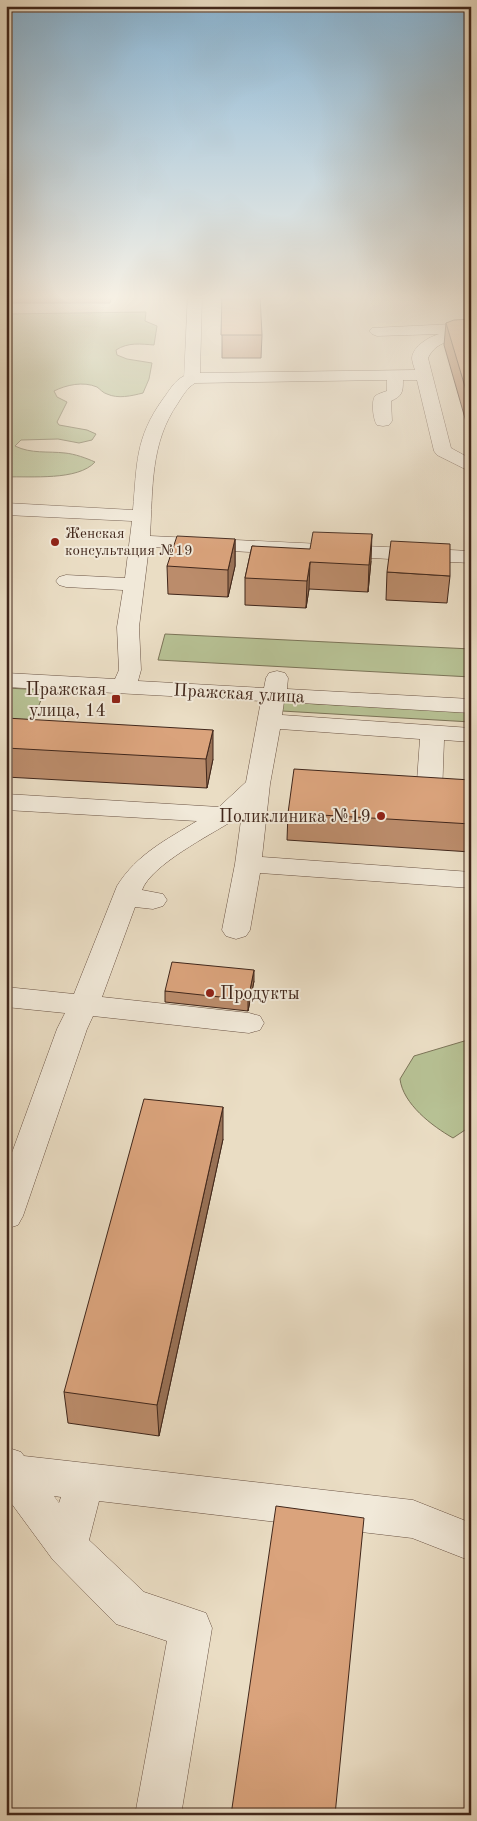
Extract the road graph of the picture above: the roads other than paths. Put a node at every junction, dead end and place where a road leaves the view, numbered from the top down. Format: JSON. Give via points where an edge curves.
{"nodes":[{"id":1,"x":189,"y":380,"type":"edge"},
{"id":2,"x":395,"y":380,"type":"edge"},
{"id":3,"x":425,"y":380,"type":"edge"},
{"id":4,"x":383,"y":421,"type":"dead end"},
{"id":5,"x":471,"y":467,"type":"edge"},
{"id":6,"x":6,"y":509,"type":"edge"},
{"id":7,"x":142,"y":516,"type":"junction"},
{"id":8,"x":140,"y":540,"type":"junction"},
{"id":9,"x":247,"y":546,"type":"junction"},
{"id":10,"x":471,"y":556,"type":"edge"},
{"id":11,"x":245,"y":566,"type":"dead end"},
{"id":12,"x":66,"y":581,"type":"dead end"},
{"id":13,"x":135,"y":585,"type":"junction"},
{"id":14,"x":6,"y":662,"type":"edge"},
{"id":15,"x":127,"y":678,"type":"junction"},
{"id":16,"x":6,"y":680,"type":"edge"},
{"id":17,"x":471,"y":688,"type":"edge"},
{"id":18,"x":273,"y":698,"type":"junction"},
{"id":19,"x":471,"y":706,"type":"edge"},
{"id":20,"x":432,"y":733,"type":"junction"},
{"id":21,"x":471,"y":734,"type":"edge"},
{"id":22,"x":258,"y":784,"type":"junction"},
{"id":23,"x":429,"y":795,"type":"edge"},
{"id":24,"x":6,"y":802,"type":"edge"},
{"id":25,"x":225,"y":815,"type":"junction"},
{"id":26,"x":248,"y":864,"type":"junction"},
{"id":27,"x":471,"y":880,"type":"edge"},
{"id":28,"x":236,"y":930,"type":"dead end"},
{"id":29,"x":6,"y":997,"type":"edge"},
{"id":30,"x":84,"y":1005,"type":"junction"},
{"id":31,"x":249,"y":1023,"type":"dead end"},
{"id":32,"x":6,"y":1216,"type":"edge"},
{"id":33,"x":9,"y":1468,"type":"edge"},
{"id":34,"x":85,"y":1480,"type":"junction"},
{"id":35,"x":471,"y":1542,"type":"edge"},
{"id":36,"x":66,"y":1546,"type":"junction"},
{"id":37,"x":158,"y":1815,"type":"edge"}],
"edges":[{"from":1,"to":7,"type":"street","via":[[159,417],[150,436]]},
{"from":2,"to":4,"type":"street","via":[[395,393],[382,399]]},
{"from":3,"to":5,"type":"street","via":[[443,451]]},
{"from":6,"to":7,"type":"street"},
{"from":7,"to":8,"type":"street"},
{"from":8,"to":9,"type":"street"},
{"from":8,"to":13,"type":"street"},
{"from":9,"to":10,"type":"street"},
{"from":9,"to":11,"type":"street"},
{"from":12,"to":13,"type":"street"},
{"from":13,"to":15,"type":"street","via":[[128,628]]},
{"from":14,"to":15,"type":"street","name":"Пражская улица"},
{"from":15,"to":16,"type":"street","name":"Пражская улица"},
{"from":15,"to":18,"type":"street","name":"Пражская улица"},
{"from":17,"to":18,"type":"street","name":"Пражская улица"},
{"from":18,"to":19,"type":"street","name":"Пражская улица"},
{"from":18,"to":20,"type":"street"},
{"from":18,"to":22,"type":"street"},
{"from":20,"to":21,"type":"street"},
{"from":20,"to":23,"type":"street"},
{"from":22,"to":25,"type":"street"},
{"from":22,"to":26,"type":"street"},
{"from":24,"to":25,"type":"street"},
{"from":25,"to":30,"type":"street","via":[[154,858],[136,876],[139,899]]},
{"from":26,"to":27,"type":"street"},
{"from":26,"to":28,"type":"street"},
{"from":29,"to":30,"type":"street"},
{"from":30,"to":31,"type":"street"},
{"from":30,"to":32,"type":"street","via":[[72,1029]]},
{"from":33,"to":34,"type":"street"},
{"from":33,"to":36,"type":"street"},
{"from":34,"to":35,"type":"street","via":[[413,1519]]},
{"from":34,"to":36,"type":"street"},
{"from":36,"to":37,"type":"street","via":[[131,1609],[191,1628]]}]}
